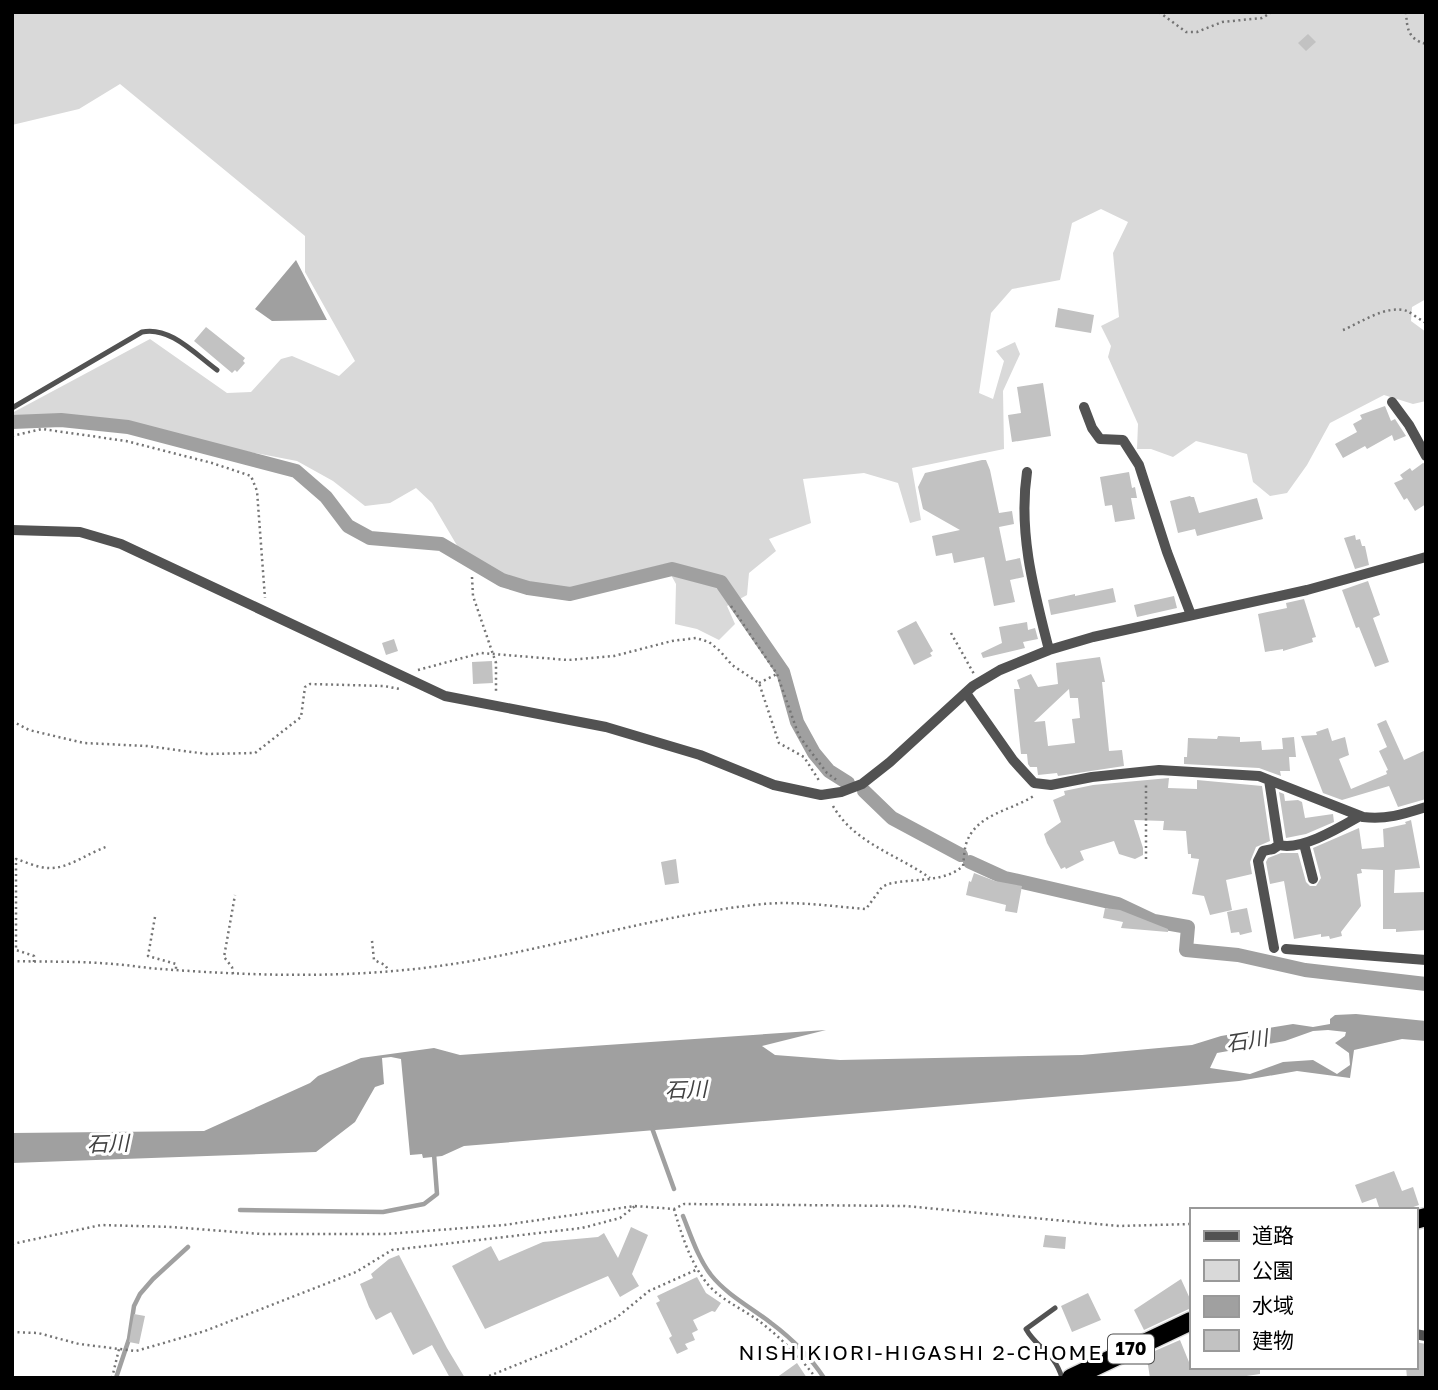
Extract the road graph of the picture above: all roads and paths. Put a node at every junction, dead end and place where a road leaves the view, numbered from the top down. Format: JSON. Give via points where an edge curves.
{"nodes":[{"id":1,"x":1159,"y":12,"type":"edge"},
{"id":2,"x":1272,"y":12,"type":"edge"},
{"id":3,"x":1406,"y":12,"type":"edge"},
{"id":4,"x":1426,"y":44,"type":"edge"},
{"id":5,"x":1426,"y":323,"type":"edge"},
{"id":6,"x":1343,"y":330,"type":"dead end"},
{"id":7,"x":217,"y":370,"type":"dead end"},
{"id":8,"x":1392,"y":402,"type":"dead end"},
{"id":9,"x":1084,"y":407,"type":"dead end"},
{"id":10,"x":12,"y":408,"type":"edge"},
{"id":11,"x":12,"y":436,"type":"edge"},
{"id":12,"x":1426,"y":456,"type":"edge"},
{"id":13,"x":1027,"y":472,"type":"dead end"},
{"id":14,"x":12,"y":530,"type":"edge"},
{"id":15,"x":1426,"y":557,"type":"edge"},
{"id":16,"x":471,"y":577,"type":"dead end"},
{"id":17,"x":731,"y":606,"type":"dead end"},
{"id":18,"x":266,"y":612,"type":"junction"},
{"id":19,"x":1191,"y":615,"type":"junction"},
{"id":20,"x":951,"y":633,"type":"dead end"},
{"id":21,"x":1049,"y":650,"type":"junction"},
{"id":22,"x":492,"y":653,"type":"junction"},
{"id":23,"x":778,"y":674,"type":"junction"},
{"id":24,"x":410,"y":679,"type":"junction"},
{"id":25,"x":759,"y":683,"type":"junction"},
{"id":26,"x":979,"y":683,"type":"junction"},
{"id":27,"x":424,"y":686,"type":"junction"},
{"id":28,"x":966,"y":693,"type":"junction"},
{"id":29,"x":494,"y":707,"type":"junction"},
{"id":30,"x":12,"y":721,"type":"edge"},
{"id":31,"x":1146,"y":771,"type":"junction"},
{"id":32,"x":1269,"y":780,"type":"junction"},
{"id":33,"x":1042,"y":784,"type":"junction"},
{"id":34,"x":849,"y":789,"type":"junction"},
{"id":35,"x":827,"y":794,"type":"junction"},
{"id":36,"x":1425,"y":810,"type":"edge"},
{"id":37,"x":1360,"y":816,"type":"junction"},
{"id":38,"x":1304,"y":844,"type":"junction"},
{"id":39,"x":1279,"y":845,"type":"junction"},
{"id":40,"x":106,"y":846,"type":"dead end"},
{"id":41,"x":1146,"y":859,"type":"dead end"},
{"id":42,"x":930,"y":878,"type":"junction"},
{"id":43,"x":1312,"y":879,"type":"dead end"},
{"id":44,"x":235,"y":895,"type":"dead end"},
{"id":45,"x":155,"y":917,"type":"dead end"},
{"id":46,"x":372,"y":941,"type":"dead end"},
{"id":47,"x":1273,"y":948,"type":"dead end"},
{"id":48,"x":1286,"y":948,"type":"dead end"},
{"id":49,"x":1426,"y":960,"type":"edge"},
{"id":50,"x":12,"y":961,"type":"edge"},
{"id":51,"x":34,"y":962,"type":"junction"},
{"id":52,"x":176,"y":970,"type":"junction"},
{"id":53,"x":389,"y":971,"type":"junction"},
{"id":54,"x":233,"y":974,"type":"junction"},
{"id":55,"x":635,"y":1206,"type":"junction"},
{"id":56,"x":674,"y":1209,"type":"junction"},
{"id":57,"x":1190,"y":1224,"type":"edge"},
{"id":58,"x":12,"y":1244,"type":"edge"},
{"id":59,"x":698,"y":1269,"type":"junction"},
{"id":60,"x":1055,"y":1308,"type":"dead end"},
{"id":61,"x":1190,"y":1321,"type":"edge"},
{"id":62,"x":12,"y":1332,"type":"edge"},
{"id":63,"x":120,"y":1349,"type":"junction"},
{"id":64,"x":112,"y":1378,"type":"edge"},
{"id":65,"x":484,"y":1378,"type":"edge"},
{"id":66,"x":816,"y":1378,"type":"edge"},
{"id":67,"x":1062,"y":1378,"type":"edge"},
{"id":68,"x":1071,"y":1378,"type":"edge"}],
"edges":[{"from":1,"to":2,"type":"path","via":[[1186,32],[1197,32]]},
{"from":3,"to":4,"type":"path","via":[[1411,37]]},
{"from":5,"to":6,"type":"path","via":[[1406,311],[1394,310]]},
{"from":7,"to":10,"type":"lane","via":[[155,329],[142,332]]},
{"from":8,"to":12,"type":"street"},
{"from":9,"to":19,"type":"street","via":[[1100,439],[1123,440],[1139,465]]},
{"from":11,"to":18,"type":"path","via":[[42,429],[126,441],[251,476],[257,491]]},
{"from":13,"to":21,"type":"street","via":[[1023,504],[1026,541]]},
{"from":14,"to":18,"type":"street","via":[[100,537]]},
{"from":15,"to":19,"type":"street"},
{"from":16,"to":22,"type":"path"},
{"from":17,"to":23,"type":"path"},
{"from":18,"to":24,"type":"street"},
{"from":19,"to":21,"type":"street"},
{"from":20,"to":26,"type":"path"},
{"from":21,"to":26,"type":"street"},
{"from":22,"to":24,"type":"path","via":[[431,666],[416,671]]},
{"from":22,"to":25,"type":"path","via":[[568,660],[614,656],[696,638],[715,646]]},
{"from":22,"to":29,"type":"path","via":[[497,682]]},
{"from":23,"to":25,"type":"path"},
{"from":23,"to":34,"type":"path","via":[[799,736],[827,773]]},
{"from":24,"to":27,"type":"street"},
{"from":25,"to":35,"type":"path","via":[[779,743],[804,757]]},
{"from":26,"to":28,"type":"street"},
{"from":27,"to":29,"type":"street","via":[[444,696]]},
{"from":27,"to":30,"type":"path","via":[[418,694],[384,686],[310,684],[305,687],[301,717],[255,753],[207,754],[84,743],[29,730]]},
{"from":28,"to":33,"type":"street","via":[[1025,776]]},
{"from":28,"to":34,"type":"street","via":[[890,762]]},
{"from":29,"to":35,"type":"street","via":[[617,730],[700,755],[774,785]]},
{"from":31,"to":32,"type":"street"},
{"from":31,"to":33,"type":"street"},
{"from":31,"to":41,"type":"path"},
{"from":32,"to":37,"type":"street"},
{"from":32,"to":39,"type":"street"},
{"from":33,"to":42,"type":"path","via":[[1041,791],[1027,801],[994,813],[980,824],[965,846],[963,866],[956,873]]},
{"from":34,"to":35,"type":"street"},
{"from":35,"to":42,"type":"path","via":[[849,827]]},
{"from":36,"to":37,"type":"street","via":[[1379,819]]},
{"from":37,"to":38,"type":"street"},
{"from":38,"to":39,"type":"street"},
{"from":38,"to":43,"type":"street"},
{"from":39,"to":47,"type":"street","via":[[1263,851],[1258,861]]},
{"from":40,"to":51,"type":"path","via":[[55,868],[16,859],[16,950],[34,956]]},
{"from":42,"to":53,"type":"path","via":[[881,887],[866,909],[756,904],[510,955]]},
{"from":44,"to":54,"type":"path","via":[[224,957]]},
{"from":45,"to":52,"type":"path","via":[[148,956],[176,964]]},
{"from":46,"to":53,"type":"path","via":[[374,960]]},
{"from":48,"to":49,"type":"street"},
{"from":50,"to":51,"type":"path"},
{"from":51,"to":52,"type":"path"},
{"from":52,"to":54,"type":"path"},
{"from":53,"to":54,"type":"path"},
{"from":55,"to":56,"type":"path"},
{"from":55,"to":58,"type":"path","via":[[504,1225],[386,1234],[261,1234],[101,1225]]},
{"from":55,"to":63,"type":"path","via":[[620,1218],[582,1228],[393,1250],[356,1272],[205,1331],[156,1347]]},
{"from":56,"to":57,"type":"path","via":[[684,1204],[905,1206],[1119,1226]]},
{"from":56,"to":59,"type":"path"},
{"from":59,"to":65,"type":"path","via":[[649,1291],[615,1318],[563,1346]]},
{"from":59,"to":66,"type":"path","via":[[718,1294],[773,1332]]},
{"from":60,"to":67,"type":"lane","via":[[1026,1329],[1051,1355]]},
{"from":61,"to":68,"type":"highway","number":"170"},
{"from":62,"to":63,"type":"path"},
{"from":63,"to":64,"type":"path"}]}
